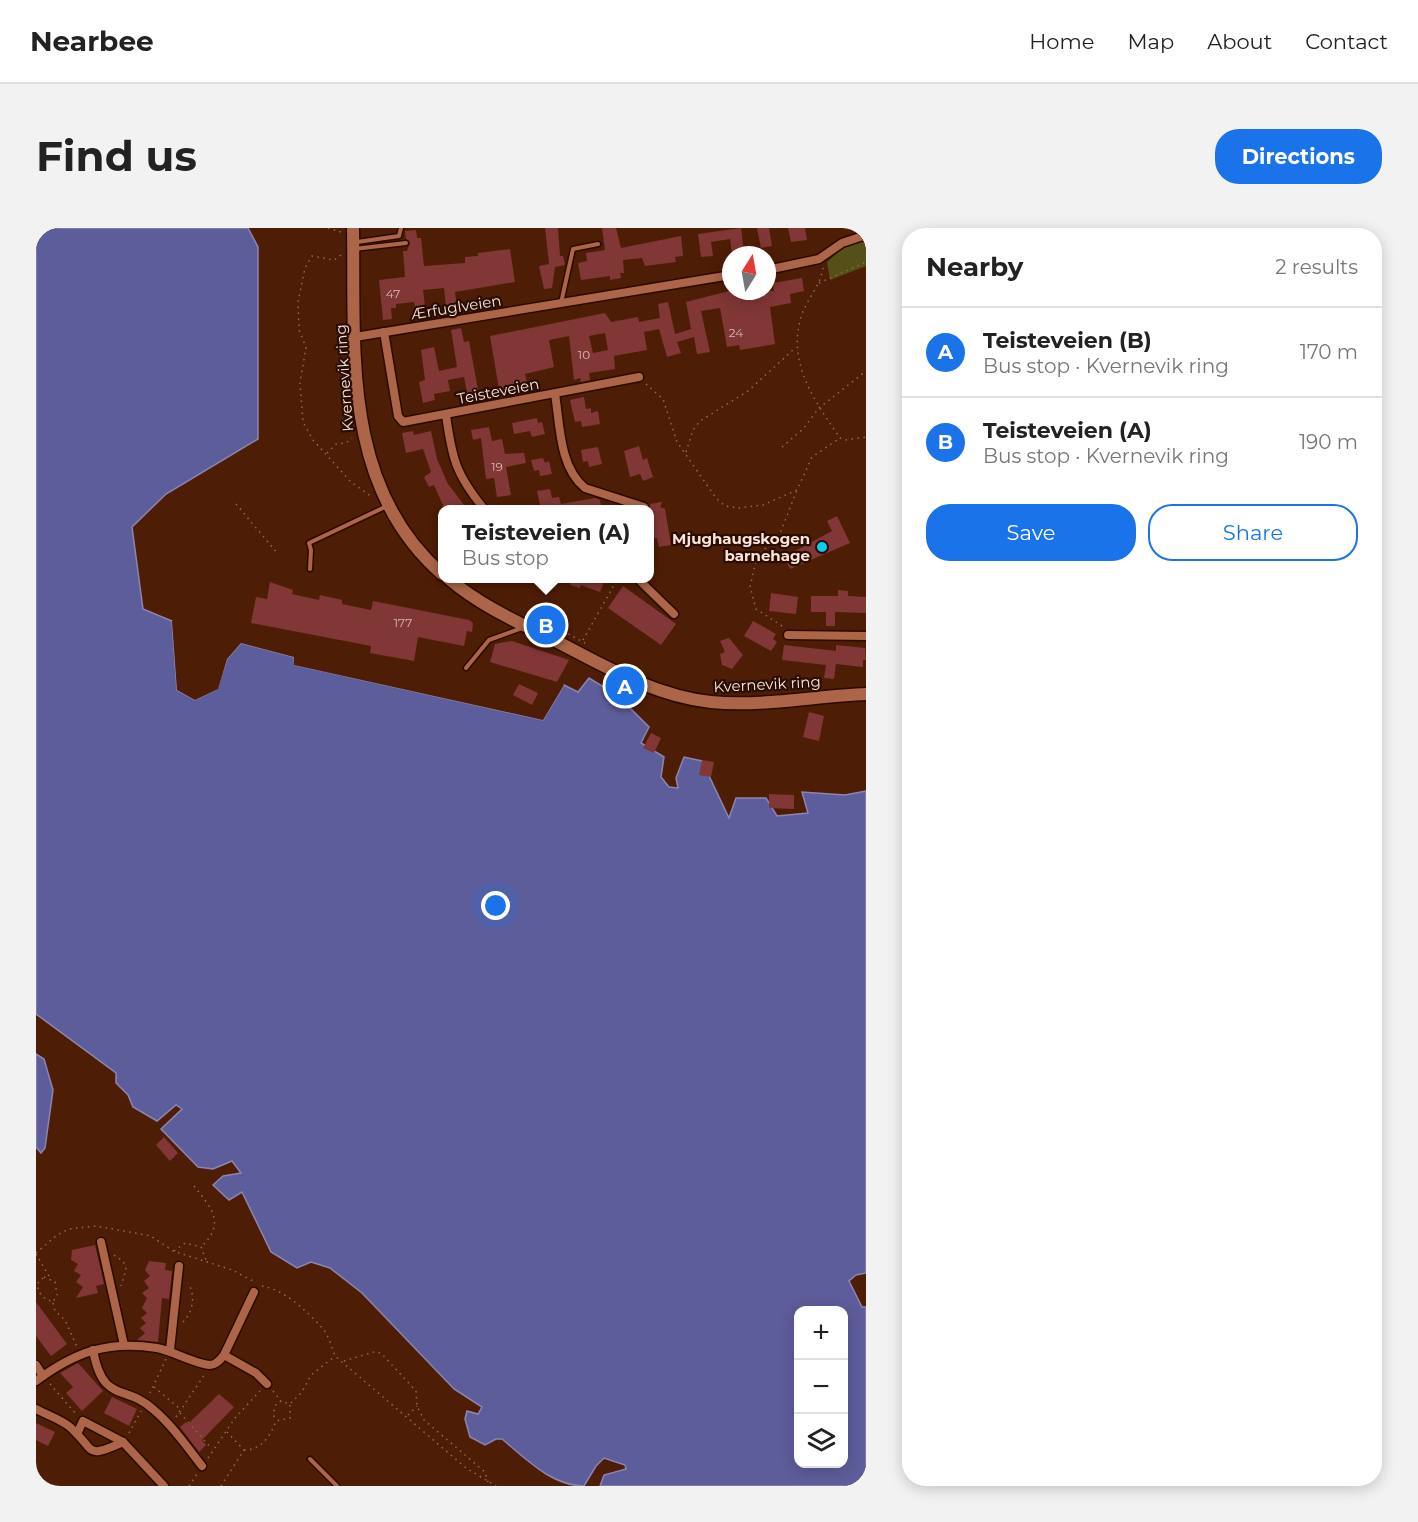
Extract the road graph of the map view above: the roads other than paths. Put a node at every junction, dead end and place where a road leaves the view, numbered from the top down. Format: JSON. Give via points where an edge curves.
{"nodes":[{"id":1,"x":401,"y":228,"type":"edge"},
{"id":2,"x":866,"y":235,"type":"edge"},
{"id":3,"x":350,"y":240,"type":"edge"},
{"id":4,"x":406,"y":243,"type":"dead end"},
{"id":5,"x":598,"y":244,"type":"dead end"},
{"id":6,"x":776,"y":268,"type":"edge"},
{"id":7,"x":722,"y":276,"type":"edge"},
{"id":8,"x":561,"y":303,"type":"junction"},
{"id":9,"x":384,"y":332,"type":"junction"},
{"id":10,"x":355,"y":337,"type":"junction"},
{"id":11,"x":639,"y":377,"type":"road end"},
{"id":12,"x":555,"y":394,"type":"junction"},
{"id":13,"x":446,"y":415,"type":"junction"},
{"id":14,"x":481,"y":505,"type":"edge"},
{"id":15,"x":638,"y":505,"type":"edge"},
{"id":16,"x":387,"y":506,"type":"junction"},
{"id":17,"x":310,"y":569,"type":"dead end"},
{"id":18,"x":438,"y":570,"type":"edge"},
{"id":19,"x":453,"y":583,"type":"edge"},
{"id":20,"x":641,"y":583,"type":"edge"},
{"id":21,"x":674,"y":614,"type":"dead end"},
{"id":22,"x":525,"y":626,"type":"junction"},
{"id":23,"x":792,"y":635,"type":"road end"},
{"id":24,"x":866,"y":636,"type":"edge"},
{"id":25,"x":466,"y":668,"type":"dead end"},
{"id":26,"x":866,"y":694,"type":"edge"},
{"id":27,"x":101,"y":1242,"type":"dead end"},
{"id":28,"x":179,"y":1266,"type":"dead end"},
{"id":29,"x":254,"y":1292,"type":"dead end"},
{"id":30,"x":124,"y":1345,"type":"junction"},
{"id":31,"x":93,"y":1350,"type":"junction"},
{"id":32,"x":170,"y":1350,"type":"junction"},
{"id":33,"x":224,"y":1355,"type":"junction"},
{"id":34,"x":36,"y":1365,"type":"edge"},
{"id":35,"x":39,"y":1378,"type":"edge"},
{"id":36,"x":267,"y":1384,"type":"road end"},
{"id":37,"x":36,"y":1409,"type":"edge"},
{"id":38,"x":77,"y":1434,"type":"junction"},
{"id":39,"x":123,"y":1442,"type":"junction"},
{"id":40,"x":310,"y":1459,"type":"dead end"},
{"id":41,"x":202,"y":1466,"type":"road end"},
{"id":42,"x":164,"y":1486,"type":"edge"},
{"id":43,"x":337,"y":1486,"type":"edge"}],
"edges":[{"from":1,"to":3,"type":"lane","via":[[399,236]]},
{"from":2,"to":6,"type":"street","via":[[842,243],[819,259]]},
{"from":3,"to":4,"type":"lane"},
{"from":3,"to":10,"type":"main road","name":"Kvernevik ring"},
{"from":5,"to":8,"type":"lane","via":[[573,249]]},
{"from":7,"to":8,"type":"street","name":"Ærfuglveien"},
{"from":8,"to":9,"type":"street","name":"Ærfuglveien"},
{"from":9,"to":10,"type":"street","name":"Ærfuglveien"},
{"from":9,"to":13,"type":"street","name":"Teisteveien","via":[[400,420]]},
{"from":10,"to":16,"type":"main road","name":"Kvernevik ring","via":[[361,429],[372,471]]},
{"from":11,"to":12,"type":"street","name":"Teisteveien"},
{"from":12,"to":13,"type":"street","name":"Teisteveien"},
{"from":12,"to":15,"type":"street","name":"Teisteveien","via":[[567,462],[578,482],[585,488]]},
{"from":13,"to":14,"type":"street","name":"Teisteveien","via":[[452,458]]},
{"from":16,"to":17,"type":"lane","via":[[309,543]]},
{"from":16,"to":18,"type":"main road","name":"Kvernevik ring"},
{"from":19,"to":22,"type":"main road","name":"Kvernevik ring"},
{"from":20,"to":21,"type":"street"},
{"from":22,"to":25,"type":"lane","via":[[489,640]]},
{"from":22,"to":26,"type":"main road","name":"Kvernevik ring","via":[[637,681],[694,700],[743,703]]},
{"from":23,"to":24,"type":"street"},
{"from":27,"to":30,"type":"street"},
{"from":28,"to":32,"type":"street"},
{"from":29,"to":33,"type":"street"},
{"from":30,"to":31,"type":"street"},
{"from":30,"to":32,"type":"street"},
{"from":31,"to":35,"type":"street","via":[[61,1362]]},
{"from":31,"to":41,"type":"street","via":[[96,1368],[105,1383],[151,1407]]},
{"from":32,"to":33,"type":"street","via":[[209,1365]]},
{"from":33,"to":36,"type":"street"},
{"from":34,"to":35,"type":"street"},
{"from":37,"to":38,"type":"street"},
{"from":38,"to":39,"type":"street","via":[[95,1452]]},
{"from":38,"to":39,"type":"street","via":[[83,1421]]},
{"from":39,"to":42,"type":"street"},
{"from":40,"to":43,"type":"lane"}]}
